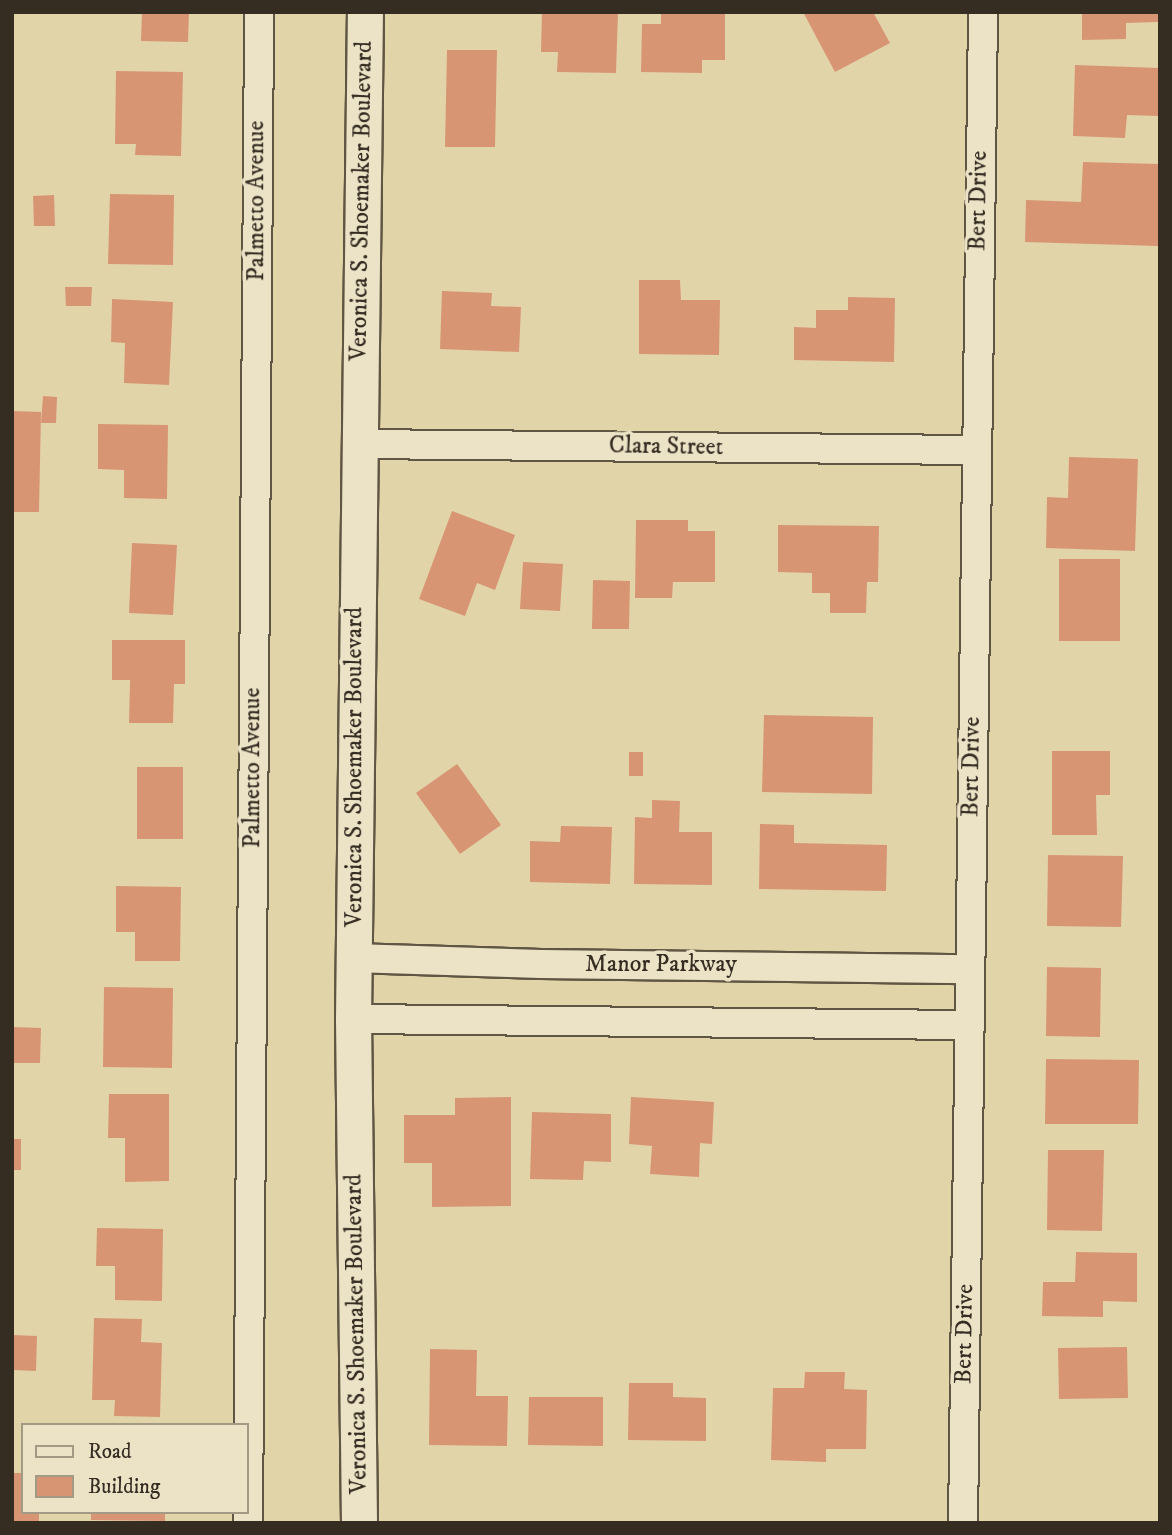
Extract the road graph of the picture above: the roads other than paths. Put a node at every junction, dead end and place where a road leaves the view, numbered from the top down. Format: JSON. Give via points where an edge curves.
{"nodes":[{"id":1,"x":259,"y":12,"type":"edge"},
{"id":2,"x":365,"y":12,"type":"edge"},
{"id":3,"x":983,"y":12,"type":"edge"},
{"id":4,"x":358,"y":444,"type":"junction"},
{"id":5,"x":975,"y":450,"type":"junction"},
{"id":6,"x":354,"y":958,"type":"junction"},
{"id":7,"x":969,"y":969,"type":"junction"},
{"id":8,"x":353,"y":1019,"type":"junction"},
{"id":9,"x":968,"y":1025,"type":"junction"},
{"id":10,"x":248,"y":1423,"type":"edge"},
{"id":11,"x":359,"y":1523,"type":"edge"},
{"id":12,"x":963,"y":1523,"type":"edge"}],
"edges":[{"from":1,"to":10,"type":"street","name":"Palmetto Avenue"},
{"from":2,"to":4,"type":"street","name":"Veronica S. Shoemaker Boulevard"},
{"from":3,"to":5,"type":"street","name":"Bert Drive"},
{"from":4,"to":5,"type":"street","name":"Clara Street"},
{"from":4,"to":6,"type":"street","name":"Veronica S. Shoemaker Boulevard"},
{"from":5,"to":7,"type":"street","name":"Bert Drive"},
{"from":6,"to":7,"type":"street","name":"Manor Parkway"},
{"from":6,"to":8,"type":"street","name":"Veronica S. Shoemaker Boulevard"},
{"from":7,"to":9,"type":"street","name":"Bert Drive"},
{"from":8,"to":9,"type":"street"},
{"from":8,"to":11,"type":"street","name":"Veronica S. Shoemaker Boulevard"},
{"from":9,"to":12,"type":"street","name":"Bert Drive"}]}
